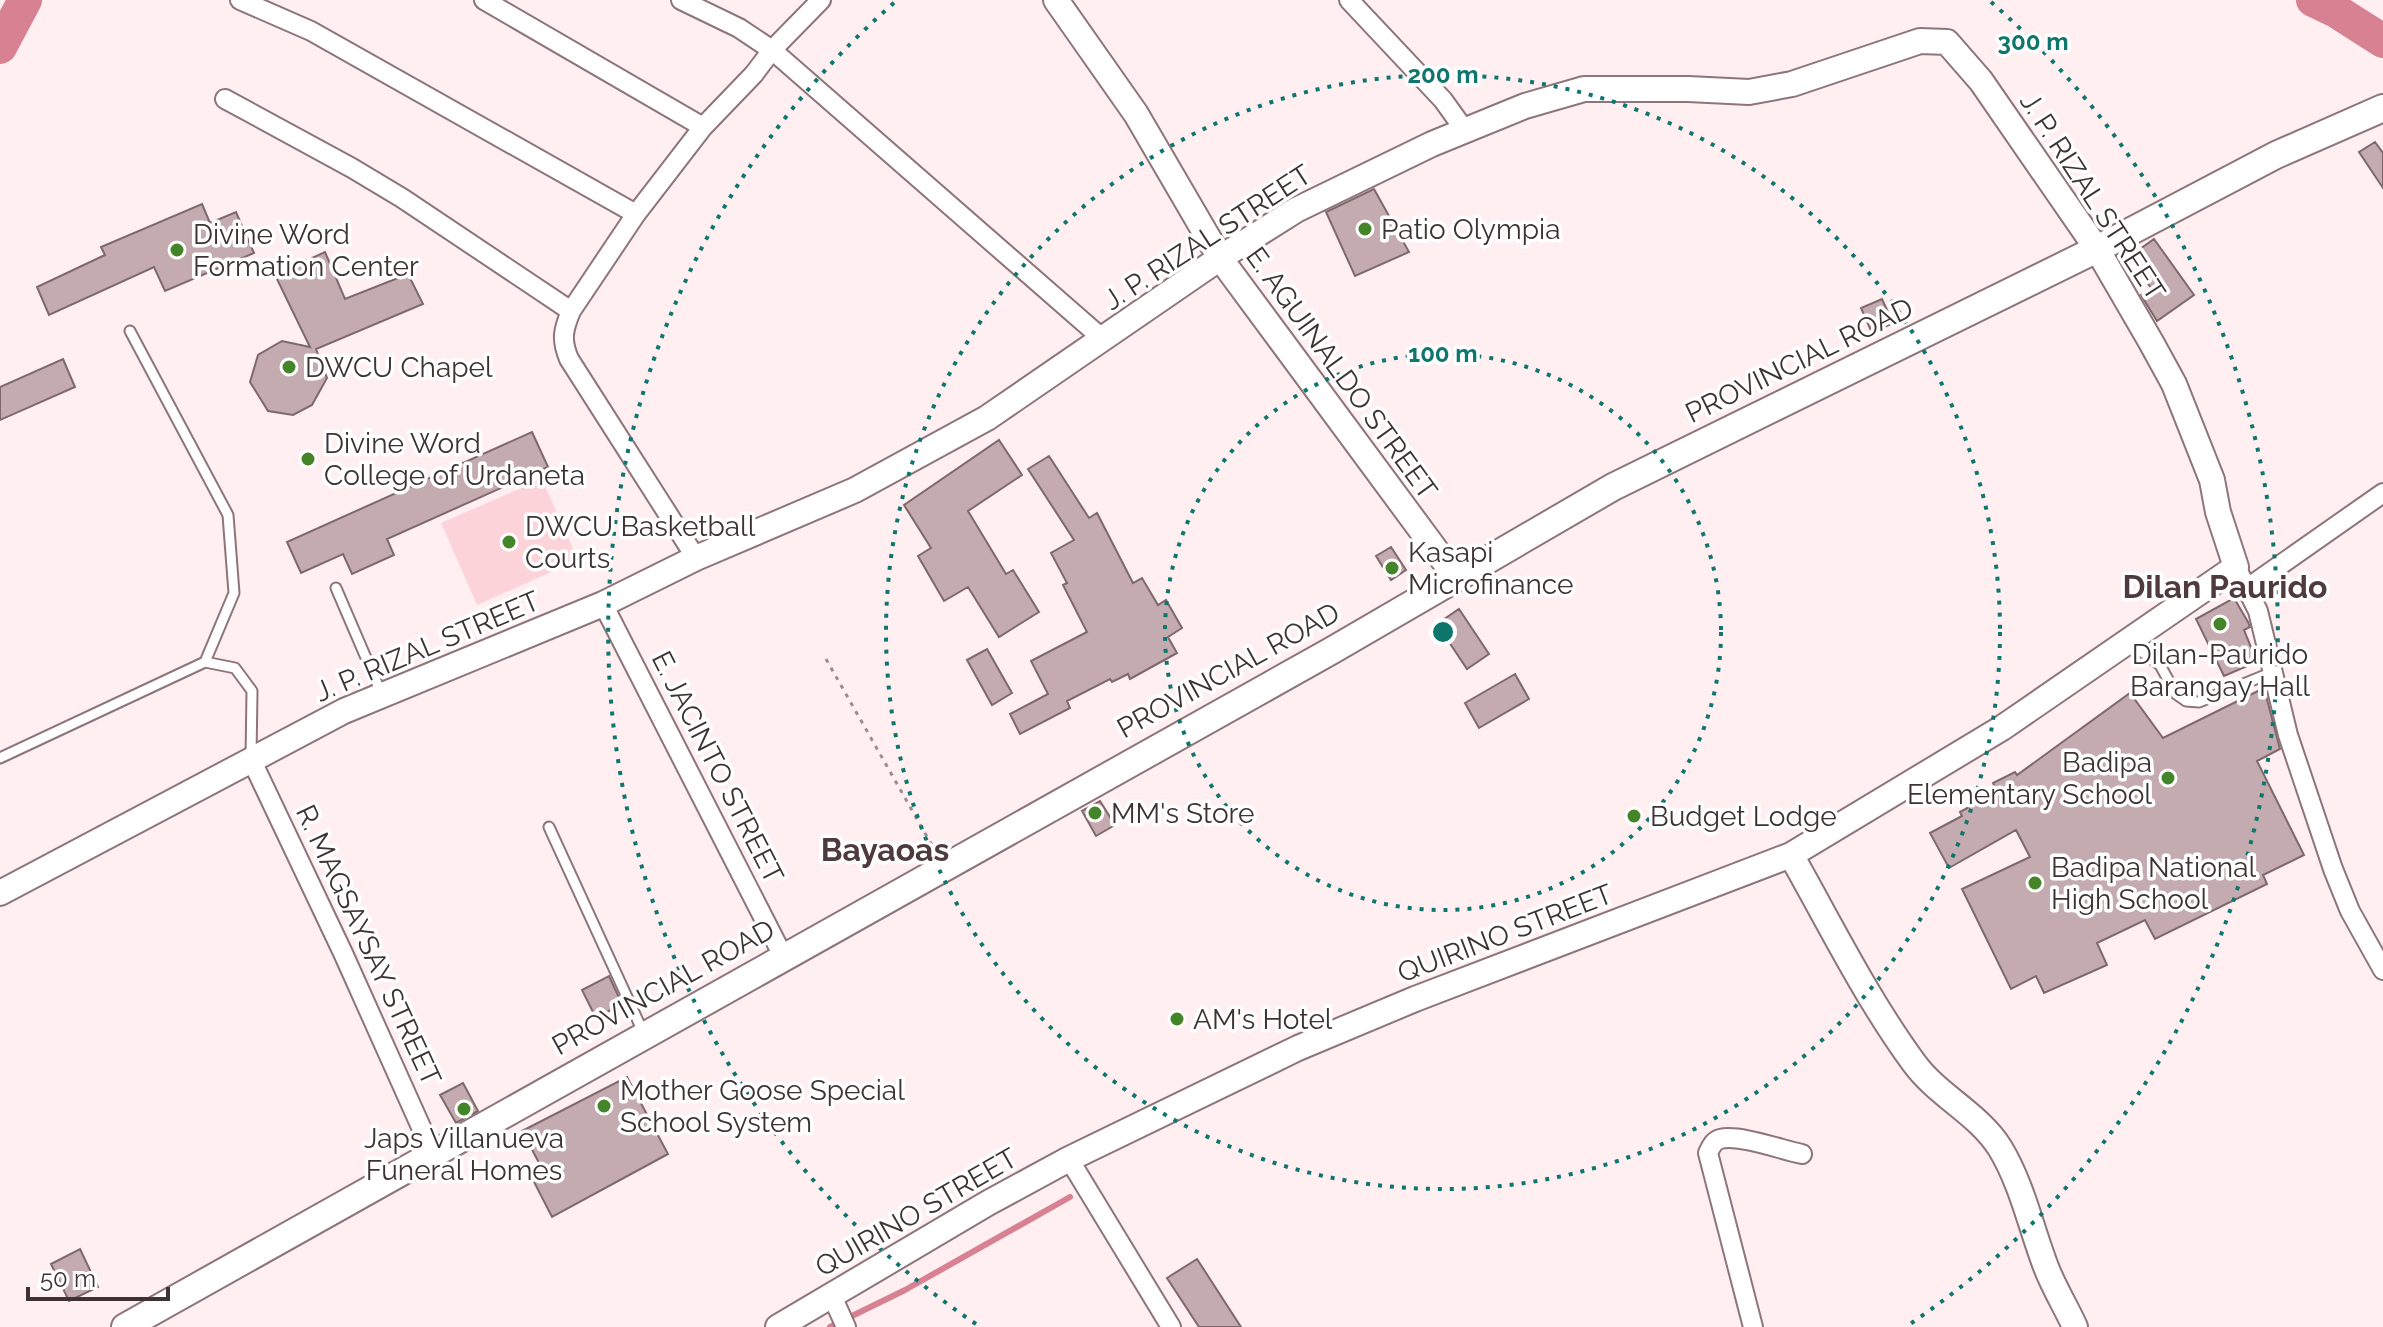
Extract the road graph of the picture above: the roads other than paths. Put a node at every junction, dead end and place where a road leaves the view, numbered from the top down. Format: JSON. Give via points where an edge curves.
{"nodes":[{"id":1,"x":240,"y":0,"type":"edge"},
{"id":2,"x":484,"y":0,"type":"edge"},
{"id":3,"x":681,"y":0,"type":"edge"},
{"id":4,"x":821,"y":0,"type":"edge"},
{"id":5,"x":1056,"y":0,"type":"edge"},
{"id":6,"x":1349,"y":0,"type":"edge"},
{"id":7,"x":772,"y":50,"type":"junction"},
{"id":8,"x":225,"y":99,"type":"dead end"},
{"id":9,"x":2383,"y":108,"type":"edge"},
{"id":10,"x":703,"y":127,"type":"junction"},
{"id":11,"x":1466,"y":132,"type":"junction"},
{"id":12,"x":636,"y":214,"type":"junction"},
{"id":13,"x":2097,"y":249,"type":"junction"},
{"id":14,"x":1220,"y":258,"type":"junction"},
{"id":15,"x":571,"y":311,"type":"junction"},
{"id":16,"x":130,"y":331,"type":"dead end"},
{"id":17,"x":1104,"y":340,"type":"junction"},
{"id":18,"x":2383,"y":493,"type":"edge"},
{"id":19,"x":696,"y":558,"type":"junction"},
{"id":20,"x":2236,"y":567,"type":"junction"},
{"id":21,"x":1455,"y":576,"type":"junction"},
{"id":22,"x":336,"y":588,"type":"dead end"},
{"id":23,"x":2246,"y":589,"type":"junction"},
{"id":24,"x":603,"y":604,"type":"junction"},
{"id":25,"x":2128,"y":642,"type":"junction"},
{"id":26,"x":205,"y":662,"type":"junction"},
{"id":27,"x":2273,"y":674,"type":"junction"},
{"id":28,"x":382,"y":695,"type":"junction"},
{"id":29,"x":0,"y":758,"type":"edge"},
{"id":30,"x":251,"y":759,"type":"junction"},
{"id":31,"x":549,"y":827,"type":"dead end"},
{"id":32,"x":1791,"y":855,"type":"junction"},
{"id":33,"x":0,"y":893,"type":"edge"},
{"id":34,"x":783,"y":956,"type":"junction"},
{"id":35,"x":2383,"y":970,"type":"edge"},
{"id":36,"x":644,"y":1034,"type":"junction"},
{"id":37,"x":1802,"y":1154,"type":"dead end"},
{"id":38,"x":434,"y":1156,"type":"junction"},
{"id":39,"x":1069,"y":1159,"type":"junction"},
{"id":40,"x":832,"y":1296,"type":"junction"},
{"id":41,"x":2072,"y":1326,"type":"edge"},
{"id":42,"x":125,"y":1327,"type":"edge"},
{"id":43,"x":778,"y":1327,"type":"edge"},
{"id":44,"x":846,"y":1327,"type":"edge"},
{"id":45,"x":1171,"y":1327,"type":"edge"},
{"id":46,"x":1753,"y":1327,"type":"edge"}],
"edges":[{"from":1,"to":12,"type":"street","via":[[311,31]]},
{"from":2,"to":10,"type":"street"},
{"from":3,"to":7,"type":"street"},
{"from":4,"to":7,"type":"street"},
{"from":5,"to":14,"type":"street","name":"E. AGUINALDO STREET","via":[[1136,114]]},
{"from":6,"to":11,"type":"street","via":[[1443,100]]},
{"from":7,"to":10,"type":"street"},
{"from":7,"to":17,"type":"street"},
{"from":8,"to":15,"type":"street","via":[[402,198]]},
{"from":9,"to":13,"type":"main road","name":"PROVINCIAL ROAD","via":[[2276,155]]},
{"from":10,"to":12,"type":"street"},
{"from":11,"to":13,"type":"street","name":"J. P. RIZAL STREET","via":[[1525,106],[1584,89],[1749,92],[1792,84],[1920,41],[1947,42],[1981,81]]},
{"from":11,"to":14,"type":"street","name":"J. P. RIZAL STREET","via":[[1296,210]]},
{"from":12,"to":15,"type":"street"},
{"from":13,"to":20,"type":"street","name":"J. P. RIZAL STREET","via":[[2174,384],[2212,480]]},
{"from":13,"to":21,"type":"main road","name":"PROVINCIAL ROAD","via":[[1613,487]]},
{"from":14,"to":17,"type":"street","name":"J. P. RIZAL STREET"},
{"from":14,"to":21,"type":"street","name":"E. AGUINALDO STREET"},
{"from":15,"to":19,"type":"street","via":[[562,343],[569,359]]},
{"from":16,"to":26,"type":"lane","via":[[228,515],[234,593]]},
{"from":17,"to":19,"type":"street","name":"J. P. RIZAL STREET","via":[[987,418],[855,490]]},
{"from":18,"to":23,"type":"street"},
{"from":19,"to":24,"type":"street","name":"J. P. RIZAL STREET"},
{"from":20,"to":23,"type":"street"},
{"from":20,"to":25,"type":"street","name":"QUIRINO STREET"},
{"from":21,"to":34,"type":"main road","name":"PROVINCIAL ROAD","via":[[1331,651]]},
{"from":22,"to":28,"type":"lane"},
{"from":23,"to":27,"type":"street","via":[[2258,611]]},
{"from":24,"to":28,"type":"street","name":"J. P. RIZAL STREET"},
{"from":24,"to":34,"type":"street","name":"E. JACINTO STREET"},
{"from":25,"to":27,"type":"lane","via":[[2160,665],[2176,694],[2186,701],[2199,702]]},
{"from":25,"to":32,"type":"street","name":"QUIRINO STREET","via":[[2002,728]]},
{"from":26,"to":29,"type":"lane"},
{"from":26,"to":30,"type":"lane","via":[[235,668],[252,691]]},
{"from":27,"to":35,"type":"street","via":[[2333,869]]},
{"from":28,"to":30,"type":"street","name":"J. P. RIZAL STREET"},
{"from":30,"to":33,"type":"street","name":"J. P. RIZAL STREET"},
{"from":30,"to":38,"type":"street","name":"R. MAGSAYSAY STREET"},
{"from":31,"to":36,"type":"lane"},
{"from":32,"to":39,"type":"street","name":"QUIRINO STREET","via":[[1312,1042]]},
{"from":32,"to":41,"type":"street","via":[[1916,1066],[2000,1148]]},
{"from":34,"to":36,"type":"main road","name":"PROVINCIAL ROAD"},
{"from":36,"to":38,"type":"main road","name":"PROVINCIAL ROAD"},
{"from":37,"to":46,"type":"street","via":[[1734,1138],[1712,1143],[1708,1153]]},
{"from":38,"to":42,"type":"main road","name":"PROVINCIAL ROAD"},
{"from":39,"to":40,"type":"street","name":"QUIRINO STREET"},
{"from":39,"to":45,"type":"street"},
{"from":40,"to":43,"type":"street","name":"QUIRINO STREET"},
{"from":40,"to":44,"type":"street"}]}
